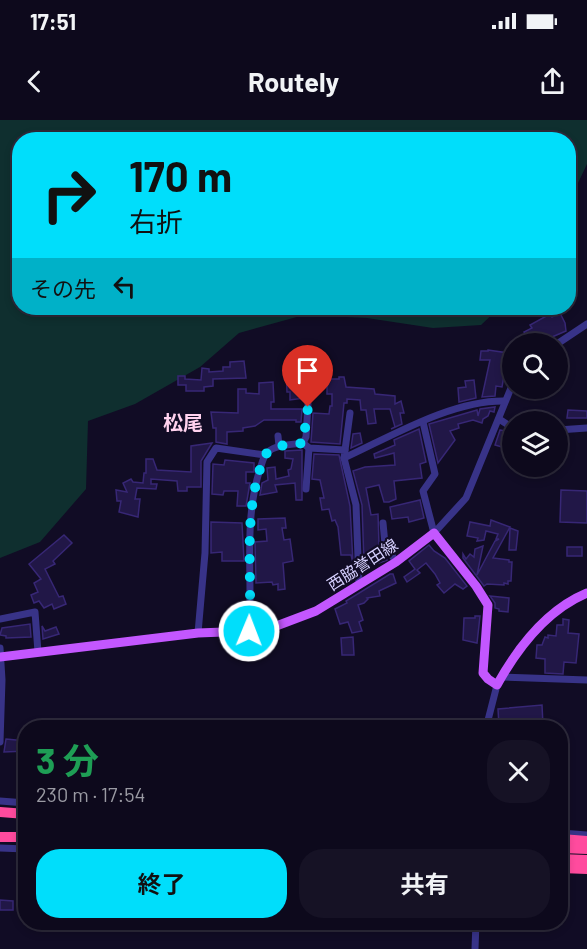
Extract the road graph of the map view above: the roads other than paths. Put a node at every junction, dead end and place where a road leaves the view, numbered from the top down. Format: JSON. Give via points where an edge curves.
{"nodes":[{"id":1,"x":587,"y":324,"type":"edge"},
{"id":2,"x":568,"y":337,"type":"edge"},
{"id":3,"x":505,"y":401,"type":"joint"},
{"id":4,"x":308,"y":404,"type":"dead end"},
{"id":5,"x":350,"y":413,"type":"dead end"},
{"id":6,"x":499,"y":419,"type":"junction"},
{"id":7,"x":502,"y":421,"type":"edge"},
{"id":8,"x":423,"y":422,"type":"junction"},
{"id":9,"x":587,"y":428,"type":"edge"},
{"id":10,"x":568,"y":429,"type":"edge"},
{"id":11,"x":278,"y":436,"type":"dead end"},
{"id":12,"x":306,"y":445,"type":"junction"},
{"id":13,"x":279,"y":446,"type":"junction"},
{"id":14,"x":345,"y":454,"type":"junction"},
{"id":15,"x":265,"y":455,"type":"junction"},
{"id":16,"x":306,"y":489,"type":"dead end"},
{"id":17,"x":383,"y":523,"type":"dead end"},
{"id":18,"x":434,"y":533,"type":"junction"},
{"id":19,"x":396,"y":562,"type":"junction"},
{"id":20,"x":359,"y":583,"type":"junction"},
{"id":21,"x":587,"y":593,"type":"edge"},
{"id":22,"x":0,"y":619,"type":"edge"},
{"id":23,"x":249,"y":631,"type":"junction"},
{"id":24,"x":198,"y":633,"type":"junction"},
{"id":25,"x":38,"y":652,"type":"junction"},
{"id":26,"x":0,"y":654,"type":"edge"},
{"id":27,"x":587,"y":680,"type":"edge"},
{"id":28,"x":499,"y":681,"type":"junction"},
{"id":29,"x":488,"y":720,"type":"edge"},
{"id":30,"x":0,"y":742,"type":"edge"},
{"id":31,"x":0,"y":801,"type":"edge"},
{"id":32,"x":18,"y":802,"type":"edge"},
{"id":33,"x":0,"y":812,"type":"edge"},
{"id":34,"x":18,"y":813,"type":"edge"},
{"id":35,"x":568,"y":834,"type":"edge"},
{"id":36,"x":587,"y":835,"type":"edge"},
{"id":37,"x":0,"y":837,"type":"edge"},
{"id":38,"x":18,"y":837,"type":"edge"},
{"id":39,"x":568,"y":840,"type":"edge"},
{"id":40,"x":587,"y":841,"type":"edge"},
{"id":41,"x":0,"y":848,"type":"edge"},
{"id":42,"x":568,"y":848,"type":"edge"},
{"id":43,"x":18,"y":849,"type":"edge"},
{"id":44,"x":587,"y":849,"type":"edge"},
{"id":45,"x":568,"y":860,"type":"edge"},
{"id":46,"x":587,"y":861,"type":"edge"},
{"id":47,"x":568,"y":868,"type":"edge"},
{"id":48,"x":587,"y":869,"type":"edge"},
{"id":49,"x":568,"y":873,"type":"edge"},
{"id":50,"x":587,"y":874,"type":"edge"},
{"id":51,"x":476,"y":930,"type":"edge"},
{"id":52,"x":475,"y":949,"type":"edge"}],
"edges":[{"from":1,"to":2,"type":"street"},
{"from":3,"to":6,"type":"street"},
{"from":3,"to":8,"type":"street","via":[[490,400],[447,411]]},
{"from":4,"to":12,"type":"street"},
{"from":5,"to":14,"type":"street"},
{"from":6,"to":7,"type":"street"},
{"from":6,"to":18,"type":"street","via":[[466,498]]},
{"from":8,"to":14,"type":"street"},
{"from":8,"to":18,"type":"street","via":[[435,474],[423,491]]},
{"from":9,"to":10,"type":"street"},
{"from":11,"to":13,"type":"street"},
{"from":12,"to":13,"type":"street"},
{"from":12,"to":14,"type":"street"},
{"from":12,"to":16,"type":"street"},
{"from":13,"to":15,"type":"street"},
{"from":14,"to":20,"type":"street","via":[[356,505]]},
{"from":15,"to":23,"type":"street","via":[[252,506]]},
{"from":15,"to":24,"type":"street","via":[[216,448],[207,462]]},
{"from":17,"to":19,"type":"street","via":[[385,544]]},
{"from":18,"to":19,"type":"main road","name":"西脇誉田線"},
{"from":18,"to":28,"type":"main road","via":[[485,598],[488,611],[483,673],[488,680]]},
{"from":19,"to":20,"type":"main road","name":"西脇誉田線"},
{"from":20,"to":23,"type":"main road","name":"西脇誉田線","via":[[316,611],[271,628]]},
{"from":21,"to":28,"type":"main road","via":[[544,621],[513,656]]},
{"from":22,"to":25,"type":"street","via":[[35,612]]},
{"from":23,"to":24,"type":"main road","name":"西脇誉田線"},
{"from":24,"to":25,"type":"main road","name":"西脇誉田線"},
{"from":25,"to":26,"type":"main road","name":"西脇誉田線"},
{"from":26,"to":30,"type":"street"},
{"from":27,"to":28,"type":"street"},
{"from":28,"to":29,"type":"street"},
{"from":31,"to":32,"type":"street"},
{"from":33,"to":34,"type":"highway"},
{"from":35,"to":36,"type":"street"},
{"from":37,"to":38,"type":"highway"},
{"from":39,"to":40,"type":"highway"},
{"from":41,"to":43,"type":"street"},
{"from":42,"to":44,"type":"highway"},
{"from":45,"to":46,"type":"highway"},
{"from":47,"to":48,"type":"highway"},
{"from":49,"to":50,"type":"street"},
{"from":51,"to":52,"type":"street"}]}
